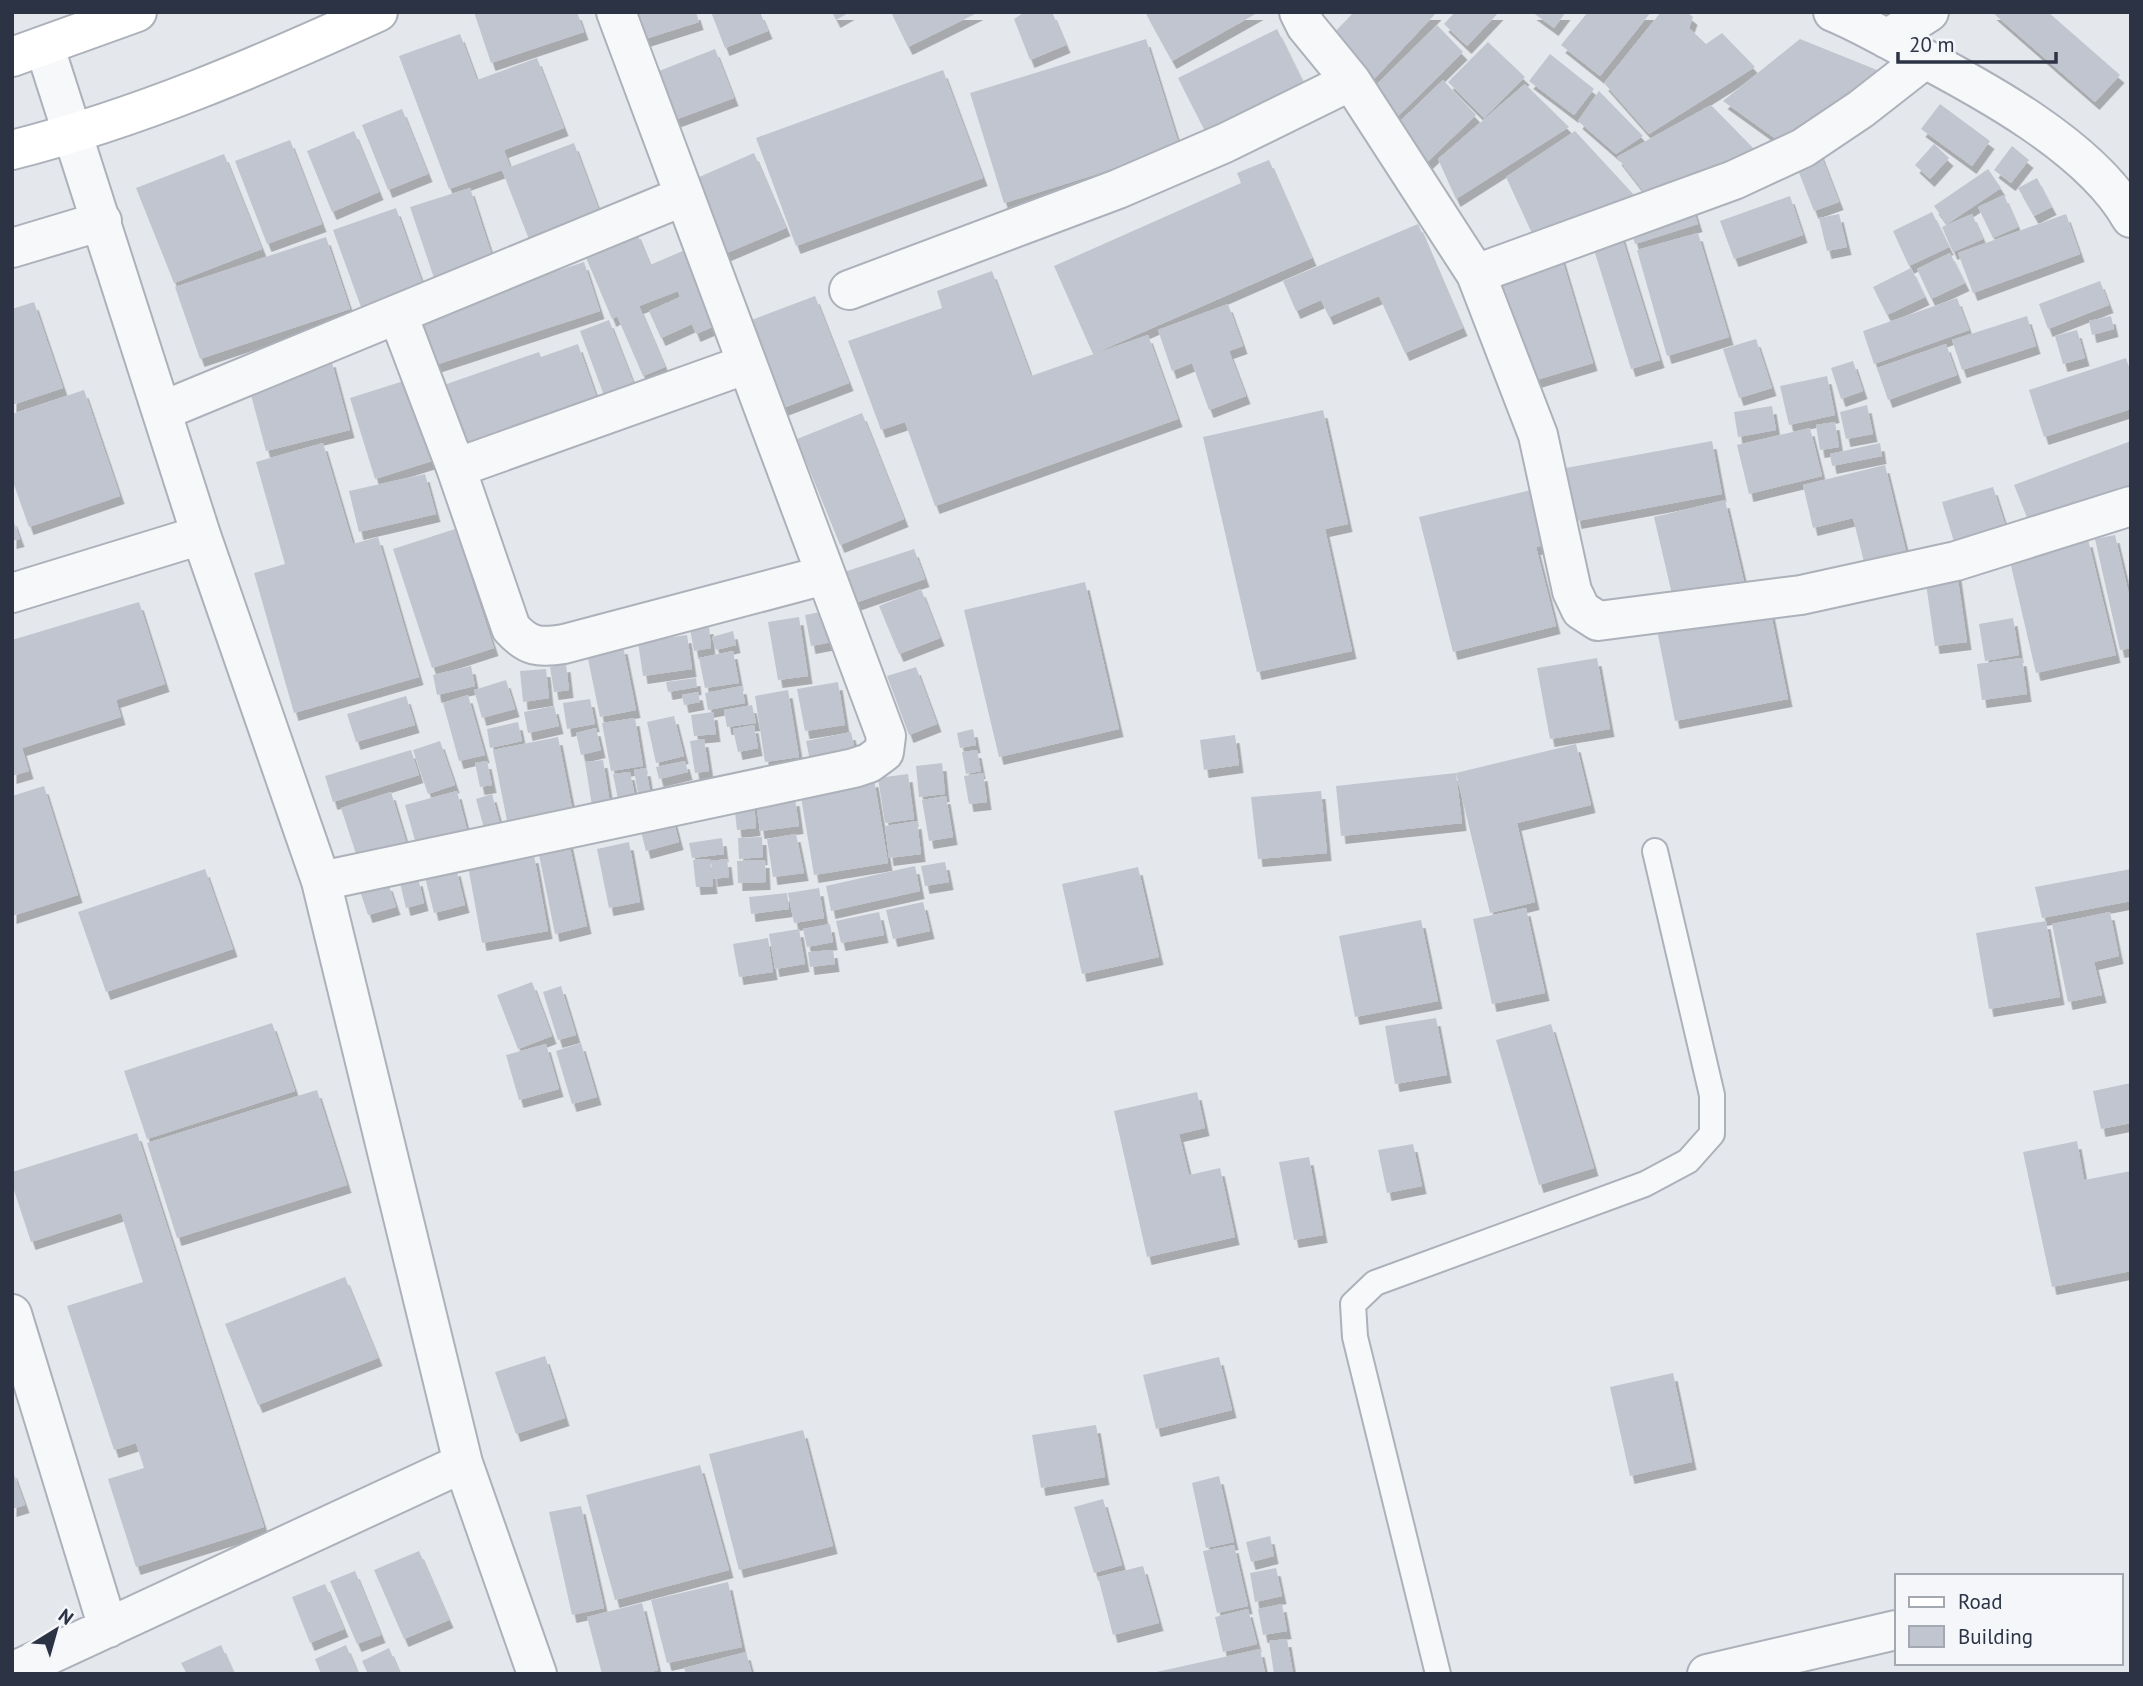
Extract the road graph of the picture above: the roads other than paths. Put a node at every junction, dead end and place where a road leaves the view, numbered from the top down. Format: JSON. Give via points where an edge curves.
{"nodes":[{"id":1,"x":137,"y":12,"type":"edge"},
{"id":2,"x":378,"y":12,"type":"edge"},
{"id":3,"x":616,"y":12,"type":"edge"},
{"id":4,"x":1299,"y":12,"type":"edge"},
{"id":5,"x":1833,"y":12,"type":"edge"},
{"id":6,"x":1929,"y":12,"type":"edge"},
{"id":7,"x":1887,"y":39,"type":"junction"},
{"id":8,"x":29,"y":52,"type":"edge"},
{"id":9,"x":1925,"y":59,"type":"junction"},
{"id":10,"x":1350,"y":81,"type":"junction"},
{"id":11,"x":70,"y":135,"type":"junction"},
{"id":12,"x":12,"y":150,"type":"edge"},
{"id":13,"x":684,"y":196,"type":"junction"},
{"id":14,"x":2131,"y":218,"type":"edge"},
{"id":15,"x":102,"y":221,"type":"junction"},
{"id":16,"x":12,"y":248,"type":"edge"},
{"id":17,"x":1476,"y":274,"type":"junction"},
{"id":18,"x":849,"y":290,"type":"dead end"},
{"id":19,"x":398,"y":315,"type":"junction"},
{"id":20,"x":747,"y":364,"type":"junction"},
{"id":21,"x":162,"y":411,"type":"junction"},
{"id":22,"x":456,"y":468,"type":"junction"},
{"id":23,"x":2131,"y":506,"type":"edge"},
{"id":24,"x":201,"y":535,"type":"junction"},
{"id":25,"x":825,"y":575,"type":"junction"},
{"id":26,"x":12,"y":593,"type":"edge"},
{"id":27,"x":1655,"y":852,"type":"dead end"},
{"id":28,"x":321,"y":881,"type":"junction"},
{"id":29,"x":13,"y":1322,"type":"edge"},
{"id":30,"x":463,"y":1463,"type":"junction"},
{"id":31,"x":108,"y":1628,"type":"junction"},
{"id":32,"x":1895,"y":1630,"type":"edge"},
{"id":33,"x":12,"y":1672,"type":"edge"},
{"id":34,"x":537,"y":1674,"type":"edge"},
{"id":35,"x":1438,"y":1674,"type":"edge"},
{"id":36,"x":1707,"y":1674,"type":"edge"}],
"edges":[{"from":1,"to":8,"type":"main road"},
{"from":2,"to":11,"type":"main road","via":[[211,85]]},
{"from":3,"to":13,"type":"street"},
{"from":4,"to":10,"type":"street"},
{"from":5,"to":7,"type":"street"},
{"from":6,"to":7,"type":"street"},
{"from":7,"to":9,"type":"street"},
{"from":8,"to":11,"type":"street"},
{"from":9,"to":14,"type":"street","via":[[2052,135],[2120,199]]},
{"from":9,"to":17,"type":"street","via":[[1802,148],[1734,180]]},
{"from":10,"to":17,"type":"street"},
{"from":10,"to":18,"type":"street","via":[[1118,189]]},
{"from":11,"to":12,"type":"main road"},
{"from":11,"to":15,"type":"street"},
{"from":13,"to":19,"type":"street"},
{"from":13,"to":20,"type":"street"},
{"from":15,"to":16,"type":"street"},
{"from":15,"to":21,"type":"street"},
{"from":17,"to":23,"type":"street","via":[[1538,435],[1572,591],[1581,610],[1598,621],[1801,595],[1956,561]]},
{"from":19,"to":21,"type":"street"},
{"from":19,"to":22,"type":"street"},
{"from":20,"to":22,"type":"street"},
{"from":20,"to":25,"type":"street"},
{"from":21,"to":24,"type":"street"},
{"from":22,"to":25,"type":"street","via":[[511,628],[523,642],[539,648]]},
{"from":24,"to":26,"type":"street"},
{"from":24,"to":28,"type":"street"},
{"from":25,"to":28,"type":"street","via":[[886,736],[884,752],[869,764]]},
{"from":27,"to":35,"type":"lane","via":[[1712,1096],[1712,1134],[1688,1161],[1645,1184],[1376,1283],[1353,1304],[1355,1338]]},
{"from":28,"to":30,"type":"street"},
{"from":29,"to":31,"type":"street"},
{"from":30,"to":31,"type":"street"},
{"from":30,"to":34,"type":"street"},
{"from":31,"to":33,"type":"street"},
{"from":32,"to":36,"type":"street"}]}
